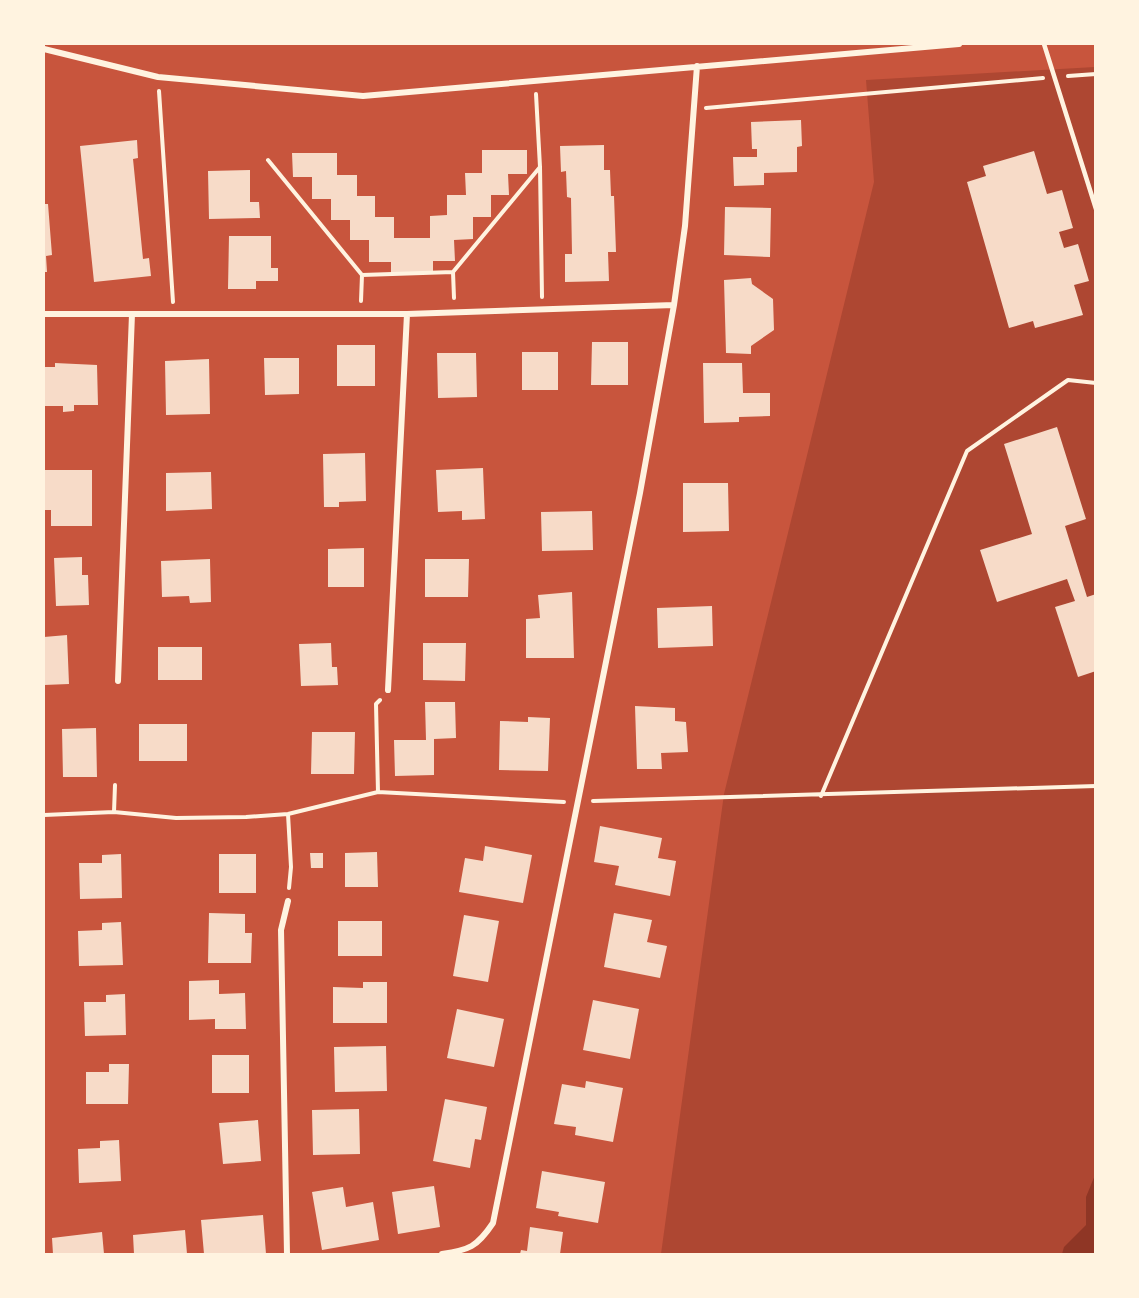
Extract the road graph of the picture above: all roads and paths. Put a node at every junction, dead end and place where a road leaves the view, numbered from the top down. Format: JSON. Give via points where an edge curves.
{"nodes":[{"id":1,"x":53,"y":44,"type":"edge"},
{"id":2,"x":873,"y":44,"type":"edge"},
{"id":3,"x":958,"y":44,"type":"edge"},
{"id":4,"x":1044,"y":44,"type":"edge"},
{"id":5,"x":46,"y":50,"type":"edge"},
{"id":6,"x":872,"y":52,"type":"junction"},
{"id":7,"x":697,"y":66,"type":"junction"},
{"id":8,"x":1095,"y":74,"type":"edge"},
{"id":9,"x":158,"y":77,"type":"junction"},
{"id":10,"x":1054,"y":77,"type":"junction"},
{"id":11,"x":535,"y":82,"type":"junction"},
{"id":12,"x":694,"y":109,"type":"junction"},
{"id":13,"x":268,"y":160,"type":"dead end"},
{"id":14,"x":540,"y":167,"type":"junction"},
{"id":15,"x":1095,"y":209,"type":"edge"},
{"id":16,"x":453,"y":272,"type":"junction"},
{"id":17,"x":362,"y":275,"type":"junction"},
{"id":18,"x":674,"y":304,"type":"junction"},
{"id":19,"x":543,"y":309,"type":"junction"},
{"id":20,"x":454,"y":311,"type":"junction"},
{"id":21,"x":44,"y":314,"type":"edge"},
{"id":22,"x":132,"y":314,"type":"junction"},
{"id":23,"x":174,"y":314,"type":"junction"},
{"id":24,"x":361,"y":314,"type":"junction"},
{"id":25,"x":407,"y":314,"type":"junction"},
{"id":26,"x":1095,"y":383,"type":"edge"},
{"id":27,"x":118,"y":681,"type":"dead end"},
{"id":28,"x":388,"y":690,"type":"dead end"},
{"id":29,"x":376,"y":704,"type":"dead end"},
{"id":30,"x":115,"y":785,"type":"dead end"},
{"id":31,"x":1095,"y":786,"type":"edge"},
{"id":32,"x":378,"y":792,"type":"junction"},
{"id":33,"x":821,"y":796,"type":"junction"},
{"id":34,"x":577,"y":802,"type":"junction"},
{"id":35,"x":114,"y":812,"type":"junction"},
{"id":36,"x":288,"y":814,"type":"junction"},
{"id":37,"x":44,"y":815,"type":"edge"},
{"id":38,"x":288,"y":901,"type":"joint"},
{"id":39,"x":468,"y":1252,"type":"edge"},
{"id":40,"x":287,"y":1254,"type":"edge"},
{"id":41,"x":442,"y":1254,"type":"edge"}],
"edges":[{"from":1,"to":5,"type":"street"},
{"from":2,"to":6,"type":"lane"},
{"from":3,"to":6,"type":"street"},
{"from":4,"to":10,"type":"lane"},
{"from":5,"to":9,"type":"street"},
{"from":6,"to":7,"type":"street"},
{"from":7,"to":11,"type":"street"},
{"from":7,"to":12,"type":"street"},
{"from":8,"to":10,"type":"path"},
{"from":9,"to":11,"type":"street","via":[[363,96]]},
{"from":9,"to":23,"type":"path"},
{"from":10,"to":12,"type":"path"},
{"from":10,"to":15,"type":"lane"},
{"from":11,"to":14,"type":"path"},
{"from":12,"to":18,"type":"street"},
{"from":13,"to":17,"type":"path"},
{"from":14,"to":16,"type":"path"},
{"from":14,"to":19,"type":"path"},
{"from":16,"to":17,"type":"path"},
{"from":16,"to":20,"type":"path"},
{"from":17,"to":24,"type":"path"},
{"from":18,"to":19,"type":"street"},
{"from":18,"to":34,"type":"street"},
{"from":19,"to":20,"type":"street"},
{"from":20,"to":25,"type":"street"},
{"from":21,"to":22,"type":"street"},
{"from":22,"to":23,"type":"street"},
{"from":22,"to":27,"type":"street"},
{"from":23,"to":24,"type":"street"},
{"from":24,"to":25,"type":"street"},
{"from":25,"to":28,"type":"street"},
{"from":26,"to":33,"type":"path","via":[[1068,380],[967,451]]},
{"from":29,"to":32,"type":"path"},
{"from":30,"to":35,"type":"path"},
{"from":31,"to":33,"type":"path"},
{"from":32,"to":34,"type":"path"},
{"from":32,"to":36,"type":"path"},
{"from":33,"to":34,"type":"path"},
{"from":34,"to":39,"type":"street","via":[[493,1223]]},
{"from":35,"to":36,"type":"path","via":[[176,818]]},
{"from":35,"to":37,"type":"path"},
{"from":36,"to":38,"type":"path"},
{"from":38,"to":40,"type":"street","via":[[281,930]]},
{"from":39,"to":41,"type":"street"}]}
